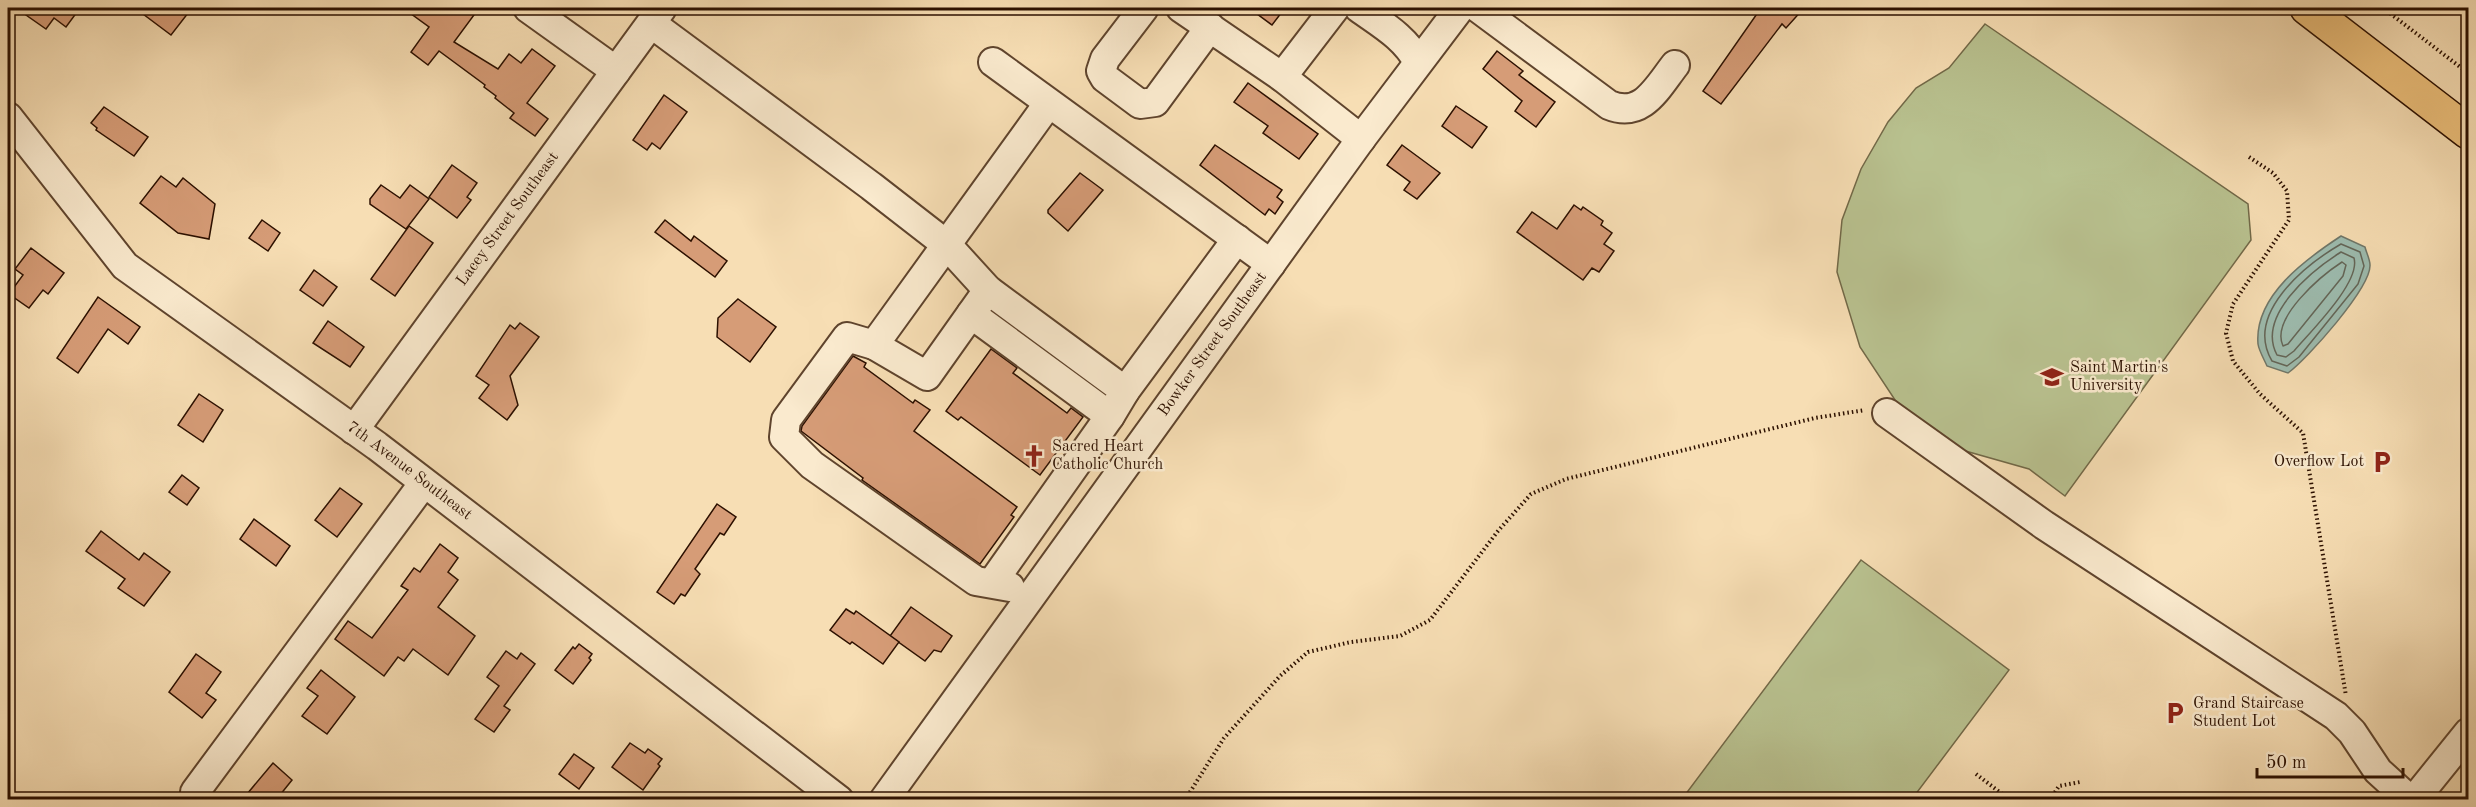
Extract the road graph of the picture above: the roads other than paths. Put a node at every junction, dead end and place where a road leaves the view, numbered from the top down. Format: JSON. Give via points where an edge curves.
{"nodes":[{"id":1,"x":528,"y":8,"type":"edge"},
{"id":2,"x":1144,"y":8,"type":"edge"},
{"id":3,"x":1181,"y":8,"type":"edge"},
{"id":4,"x":1335,"y":8,"type":"edge"},
{"id":5,"x":1359,"y":8,"type":"edge"},
{"id":6,"x":1460,"y":8,"type":"edge"},
{"id":7,"x":1478,"y":8,"type":"edge"},
{"id":8,"x":2307,"y":8,"type":"edge"},
{"id":9,"x":657,"y":16,"type":"edge"},
{"id":10,"x":1210,"y":27,"type":"junction"},
{"id":11,"x":993,"y":62,"type":"dead end"},
{"id":12,"x":1418,"y":62,"type":"junction"},
{"id":13,"x":1676,"y":64,"type":"dead end"},
{"id":14,"x":616,"y":71,"type":"junction"},
{"id":15,"x":1282,"y":77,"type":"junction"},
{"id":16,"x":1048,"y":104,"type":"junction"},
{"id":17,"x":8,"y":117,"type":"edge"},
{"id":18,"x":2469,"y":132,"type":"edge"},
{"id":19,"x":1361,"y":139,"type":"junction"},
{"id":20,"x":1237,"y":239,"type":"junction"},
{"id":21,"x":947,"y":245,"type":"junction"},
{"id":22,"x":1271,"y":264,"type":"junction"},
{"id":23,"x":988,"y":290,"type":"junction"},
{"id":24,"x":971,"y":314,"type":"junction"},
{"id":25,"x":874,"y":345,"type":"junction"},
{"id":26,"x":1117,"y":404,"type":"junction"},
{"id":27,"x":1887,"y":413,"type":"road end"},
{"id":28,"x":354,"y":430,"type":"junction"},
{"id":29,"x":1151,"y":431,"type":"junction"},
{"id":30,"x":423,"y":484,"type":"junction"},
{"id":31,"x":992,"y":583,"type":"junction"},
{"id":32,"x":1035,"y":592,"type":"junction"},
{"id":33,"x":2469,"y":733,"type":"edge"},
{"id":34,"x":195,"y":792,"type":"dead end"},
{"id":35,"x":839,"y":800,"type":"edge"},
{"id":36,"x":884,"y":800,"type":"edge"},
{"id":37,"x":2412,"y":800,"type":"edge"}],
"edges":[{"from":1,"to":14,"type":"street"},
{"from":2,"to":10,"type":"street","via":[[1101,71],[1140,104],[1155,102]]},
{"from":3,"to":10,"type":"street"},
{"from":4,"to":15,"type":"street"},
{"from":5,"to":12,"type":"street","via":[[1400,38]]},
{"from":6,"to":12,"type":"street","name":"Bowker Street Southeast"},
{"from":7,"to":13,"type":"street","via":[[1608,105],[1621,110],[1637,107],[1652,95]]},
{"from":8,"to":18,"type":"main road"},
{"from":9,"to":14,"type":"street","name":"Lacey Street Southeast"},
{"from":9,"to":21,"type":"street"},
{"from":10,"to":15,"type":"street"},
{"from":11,"to":16,"type":"street"},
{"from":12,"to":19,"type":"street","name":"Bowker Street Southeast"},
{"from":14,"to":28,"type":"street","name":"Lacey Street Southeast"},
{"from":15,"to":19,"type":"street"},
{"from":16,"to":20,"type":"street"},
{"from":16,"to":21,"type":"street"},
{"from":17,"to":28,"type":"street","name":"7th Avenue Southeast","via":[[125,266]]},
{"from":19,"to":22,"type":"street","name":"Bowker Street Southeast"},
{"from":20,"to":22,"type":"street"},
{"from":20,"to":26,"type":"street"},
{"from":21,"to":23,"type":"street"},
{"from":21,"to":25,"type":"street"},
{"from":22,"to":29,"type":"street","name":"Bowker Street Southeast"},
{"from":23,"to":24,"type":"street"},
{"from":23,"to":26,"type":"street"},
{"from":24,"to":25,"type":"street","via":[[927,376]]},
{"from":24,"to":26,"type":"street"},
{"from":25,"to":31,"type":"street","via":[[847,337],[786,420],[784,437],[812,465],[976,581]]},
{"from":26,"to":29,"type":"street"},
{"from":26,"to":31,"type":"street"},
{"from":27,"to":37,"type":"street","via":[[2044,525],[2312,698],[2352,732],[2378,771]]},
{"from":28,"to":30,"type":"street","name":"7th Avenue Southeast"},
{"from":29,"to":32,"type":"street","name":"Bowker Street Southeast"},
{"from":30,"to":34,"type":"street"},
{"from":30,"to":35,"type":"street","name":"7th Avenue Southeast"},
{"from":31,"to":32,"type":"street"},
{"from":32,"to":36,"type":"street","name":"Bowker Street Southeast"},
{"from":33,"to":37,"type":"street"}]}
